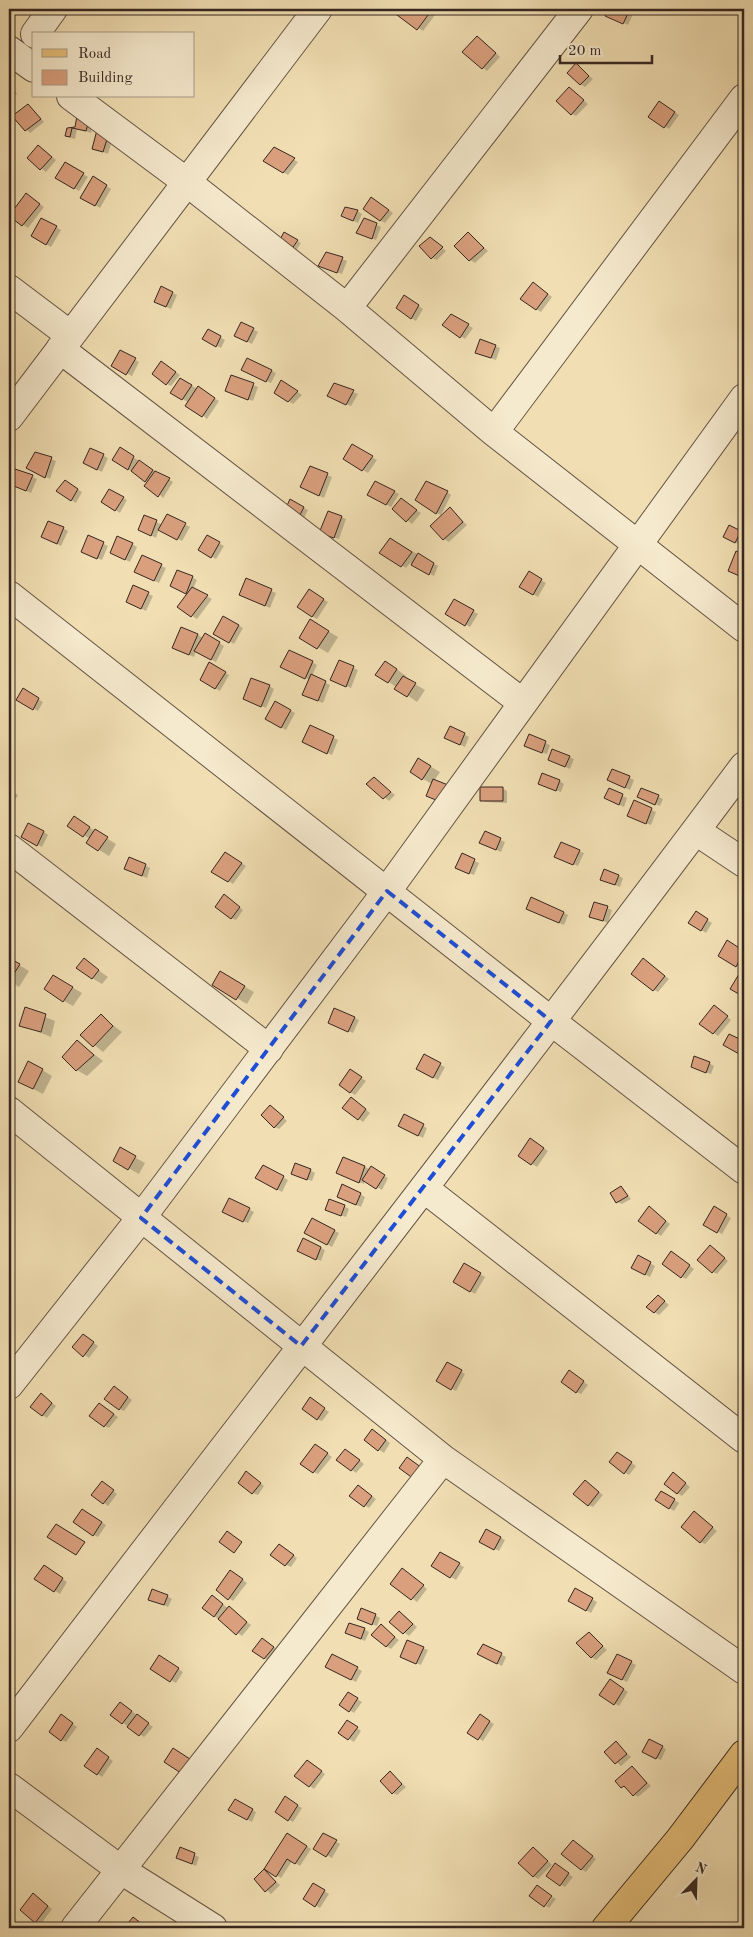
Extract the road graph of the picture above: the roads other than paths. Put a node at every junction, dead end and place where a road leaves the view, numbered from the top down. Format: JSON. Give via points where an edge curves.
{"nodes":[{"id":1,"x":53,"y":9,"type":"edge"},
{"id":2,"x":318,"y":9,"type":"edge"},
{"id":3,"x":579,"y":9,"type":"edge"},
{"id":4,"x":36,"y":32,"type":"edge"},
{"id":5,"x":32,"y":37,"type":"edge"},
{"id":6,"x":20,"y":58,"type":"edge"},
{"id":7,"x":75,"y":98,"type":"edge"},
{"id":8,"x":744,"y":98,"type":"edge"},
{"id":9,"x":188,"y":183,"type":"junction"},
{"id":10,"x":9,"y":289,"type":"edge"},
{"id":11,"x":347,"y":308,"type":"junction"},
{"id":12,"x":65,"y":342,"type":"junction"},
{"id":13,"x":744,"y":398,"type":"edge"},
{"id":14,"x":9,"y":417,"type":"edge"},
{"id":15,"x":494,"y":432,"type":"junction"},
{"id":16,"x":638,"y":545,"type":"junction"},
{"id":17,"x":9,"y":595,"type":"edge"},
{"id":18,"x":744,"y":628,"type":"edge"},
{"id":19,"x":523,"y":703,"type":"junction"},
{"id":20,"x":744,"y":766,"type":"edge"},
{"id":21,"x":696,"y":831,"type":"junction"},
{"id":22,"x":9,"y":848,"type":"edge"},
{"id":23,"x":744,"y":862,"type":"edge"},
{"id":24,"x":387,"y":891,"type":"junction"},
{"id":25,"x":551,"y":1022,"type":"junction"},
{"id":26,"x":269,"y":1049,"type":"junction"},
{"id":27,"x":9,"y":1111,"type":"edge"},
{"id":28,"x":744,"y":1170,"type":"edge"},
{"id":29,"x":425,"y":1188,"type":"junction"},
{"id":30,"x":141,"y":1218,"type":"junction"},
{"id":31,"x":301,"y":1346,"type":"junction"},
{"id":32,"x":9,"y":1385,"type":"edge"},
{"id":33,"x":744,"y":1439,"type":"edge"},
{"id":34,"x":443,"y":1460,"type":"junction"},
{"id":35,"x":744,"y":1670,"type":"edge"},
{"id":36,"x":9,"y":1728,"type":"edge"},
{"id":37,"x":744,"y":1754,"type":"edge"},
{"id":38,"x":9,"y":1786,"type":"edge"},
{"id":39,"x":121,"y":1870,"type":"junction"},
{"id":40,"x":75,"y":1928,"type":"edge"},
{"id":41,"x":213,"y":1928,"type":"edge"},
{"id":42,"x":606,"y":1928,"type":"edge"}],
"edges":[{"from":1,"to":4,"type":"street"},
{"from":2,"to":9,"type":"street"},
{"from":3,"to":11,"type":"street"},
{"from":5,"to":6,"type":"street"},
{"from":7,"to":9,"type":"street"},
{"from":8,"to":15,"type":"street"},
{"from":9,"to":11,"type":"street"},
{"from":9,"to":12,"type":"street"},
{"from":10,"to":12,"type":"street"},
{"from":11,"to":15,"type":"street"},
{"from":12,"to":14,"type":"street"},
{"from":12,"to":19,"type":"street"},
{"from":13,"to":16,"type":"street"},
{"from":15,"to":16,"type":"street"},
{"from":16,"to":18,"type":"street"},
{"from":16,"to":19,"type":"street"},
{"from":17,"to":24,"type":"street"},
{"from":19,"to":24,"type":"street"},
{"from":20,"to":21,"type":"street"},
{"from":21,"to":23,"type":"street"},
{"from":21,"to":25,"type":"street"},
{"from":22,"to":26,"type":"street"},
{"from":24,"to":25,"type":"street"},
{"from":24,"to":26,"type":"street"},
{"from":25,"to":28,"type":"street"},
{"from":25,"to":29,"type":"street"},
{"from":26,"to":30,"type":"street"},
{"from":27,"to":30,"type":"street"},
{"from":29,"to":31,"type":"street"},
{"from":29,"to":33,"type":"street"},
{"from":30,"to":31,"type":"street"},
{"from":30,"to":32,"type":"street"},
{"from":31,"to":34,"type":"street"},
{"from":31,"to":36,"type":"street"},
{"from":34,"to":35,"type":"street"},
{"from":34,"to":39,"type":"street"},
{"from":37,"to":42,"type":"main road","via":[[680,1839]]},
{"from":38,"to":39,"type":"street"},
{"from":39,"to":40,"type":"street"},
{"from":39,"to":41,"type":"street"}]}
